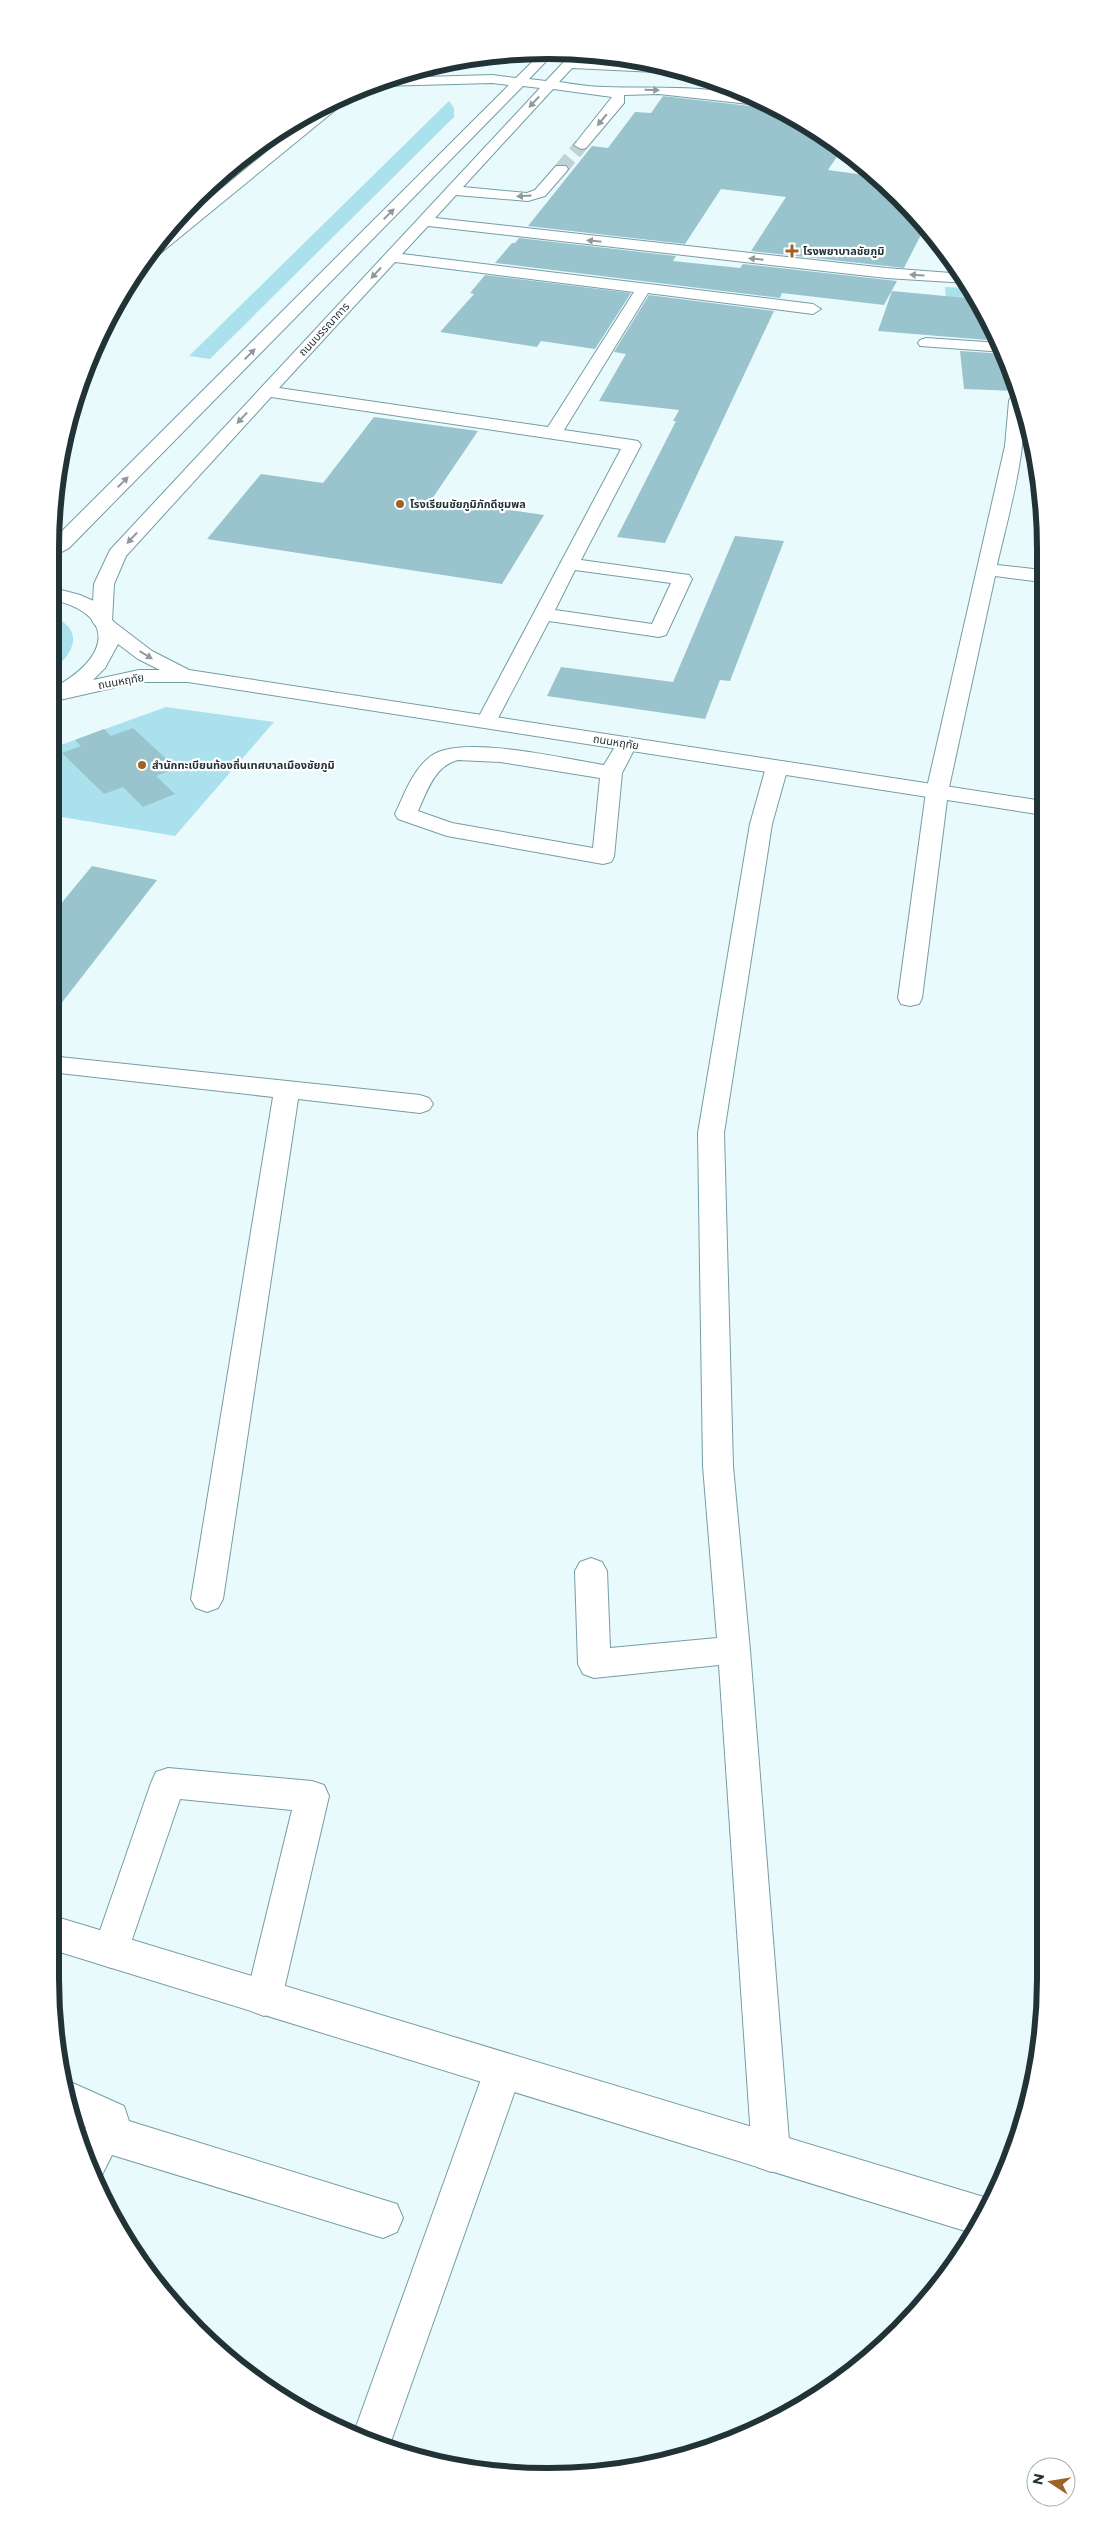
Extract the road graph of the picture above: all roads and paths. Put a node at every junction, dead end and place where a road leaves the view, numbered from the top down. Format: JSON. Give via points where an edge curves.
{"nodes":[{"id":1,"x":540,"y":59,"type":"edge"},
{"id":2,"x":528,"y":60,"type":"edge"},
{"id":3,"x":572,"y":60,"type":"edge"},
{"id":4,"x":519,"y":63,"type":"dead end"},
{"id":5,"x":502,"y":67,"type":"dead end"},
{"id":6,"x":410,"y":79,"type":"edge"},
{"id":7,"x":520,"y":81,"type":"junction"},
{"id":8,"x":401,"y":82,"type":"edge"},
{"id":9,"x":397,"y":83,"type":"edge"},
{"id":10,"x":550,"y":84,"type":"junction"},
{"id":11,"x":604,"y":91,"type":"junction"},
{"id":12,"x":468,"y":94,"type":"dead end"},
{"id":13,"x":742,"y":99,"type":"edge"},
{"id":14,"x":478,"y":103,"type":"dead end"},
{"id":15,"x":321,"y":115,"type":"edge"},
{"id":16,"x":472,"y":130,"type":"junction"},
{"id":17,"x":581,"y":145,"type":"tunnel mouth"},
{"id":18,"x":450,"y":152,"type":"junction"},
{"id":19,"x":484,"y":156,"type":"junction"},
{"id":20,"x":561,"y":169,"type":"tunnel mouth"},
{"id":21,"x":452,"y":190,"type":"junction"},
{"id":22,"x":423,"y":221,"type":"junction"},
{"id":23,"x":168,"y":239,"type":"edge"},
{"id":24,"x":390,"y":257,"type":"junction"},
{"id":25,"x":956,"y":278,"type":"edge"},
{"id":26,"x":643,"y":289,"type":"junction"},
{"id":27,"x":313,"y":290,"type":"junction"},
{"id":28,"x":355,"y":296,"type":"junction"},
{"id":29,"x":814,"y":310,"type":"dead end"},
{"id":30,"x":926,"y":343,"type":"dead end"},
{"id":31,"x":994,"y":347,"type":"edge"},
{"id":32,"x":267,"y":391,"type":"junction"},
{"id":33,"x":1019,"y":414,"type":"edge"},
{"id":34,"x":175,"y":430,"type":"junction"},
{"id":35,"x":553,"y":433,"type":"junction"},
{"id":36,"x":224,"y":438,"type":"junction"},
{"id":37,"x":1023,"y":447,"type":"edge"},
{"id":38,"x":59,"y":546,"type":"edge"},
{"id":39,"x":570,"y":564,"type":"junction"},
{"id":40,"x":987,"y":570,"type":"junction"},
{"id":41,"x":1037,"y":575,"type":"edge"},
{"id":42,"x":59,"y":595,"type":"edge"},
{"id":43,"x":543,"y":614,"type":"junction"},
{"id":44,"x":104,"y":624,"type":"junction"},
{"id":45,"x":188,"y":676,"type":"junction"},
{"id":46,"x":59,"y":692,"type":"edge"},
{"id":47,"x":59,"y":693,"type":"edge"},
{"id":48,"x":486,"y":722,"type":"junction"},
{"id":49,"x":626,"y":744,"type":"junction"},
{"id":50,"x":777,"y":767,"type":"junction"},
{"id":51,"x":611,"y":773,"type":"junction"},
{"id":52,"x":937,"y":792,"type":"junction"},
{"id":53,"x":1037,"y":807,"type":"edge"},
{"id":54,"x":910,"y":998,"type":"dead end"},
{"id":55,"x":59,"y":1065,"type":"edge"},
{"id":56,"x":287,"y":1091,"type":"junction"},
{"id":57,"x":420,"y":1104,"type":"dead end"},
{"id":58,"x":591,"y":1571,"type":"dead end"},
{"id":59,"x":207,"y":1599,"type":"dead end"},
{"id":60,"x":734,"y":1650,"type":"junction"},
{"id":61,"x":59,"y":1935,"type":"edge"},
{"id":62,"x":111,"y":1951,"type":"junction"},
{"id":63,"x":264,"y":1998,"type":"junction"},
{"id":64,"x":503,"y":2071,"type":"junction"},
{"id":65,"x":74,"y":2103,"type":"edge"},
{"id":66,"x":95,"y":2148,"type":"edge"},
{"id":67,"x":771,"y":2153,"type":"junction"},
{"id":68,"x":977,"y":2215,"type":"edge"},
{"id":69,"x":383,"y":2218,"type":"dead end"},
{"id":70,"x":374,"y":2436,"type":"edge"}],
"edges":[{"from":1,"to":7,"type":"street"},
{"from":2,"to":4,"type":"street"},
{"from":3,"to":10,"type":"street","name":"ถนนบรรณาการ"},
{"from":5,"to":6,"type":"street"},
{"from":7,"to":8,"type":"street"},
{"from":7,"to":10,"type":"street"},
{"from":7,"to":16,"type":"street"},
{"from":9,"to":12,"type":"street","via":[[448,87]]},
{"from":10,"to":11,"type":"street"},
{"from":10,"to":19,"type":"street","name":"ถนนบรรณาการ","one_way":true},
{"from":11,"to":13,"type":"street","one_way":true,"via":[[659,90]]},
{"from":11,"to":17,"type":"street","one_way":true,"via":[[614,93],[619,100]]},
{"from":14,"to":16,"type":"street","via":[[480,112]]},
{"from":15,"to":23,"type":"street"},
{"from":16,"to":18,"type":"street"},
{"from":18,"to":19,"type":"street"},
{"from":27,"to":18,"type":"street","one_way":true},
{"from":19,"to":21,"type":"street","name":"ถนนบรรณาการ"},
{"from":20,"to":21,"type":"street","one_way":true,"via":[[540,193],[528,197]]},
{"from":21,"to":22,"type":"street","name":"ถนนบรรณาการ"},
{"from":22,"to":24,"type":"street","name":"ถนนบรรณาการ"},
{"from":25,"to":22,"type":"street","one_way":true},
{"from":24,"to":26,"type":"street"},
{"from":24,"to":28,"type":"street","name":"ถนนบรรณาการ","one_way":true},
{"from":26,"to":29,"type":"street"},
{"from":26,"to":35,"type":"street"},
{"from":27,"to":28,"type":"street"},
{"from":34,"to":27,"type":"street","one_way":true},
{"from":28,"to":32,"type":"street","name":"ถนนบรรณาการ"},
{"from":30,"to":31,"type":"street"},
{"from":32,"to":35,"type":"street"},
{"from":32,"to":36,"type":"street","name":"ถนนบรรณาการ","one_way":true},
{"from":33,"to":37,"type":"street"},
{"from":34,"to":36,"type":"street"},
{"from":38,"to":34,"type":"street","one_way":true},
{"from":35,"to":39,"type":"street","via":[[632,445]]},
{"from":36,"to":44,"type":"street","name":"ถนนบรรณาการ","one_way":true,"via":[[116,554],[104,584]]},
{"from":37,"to":40,"type":"street"},
{"from":39,"to":43,"type":"street"},
{"from":39,"to":43,"type":"street","via":[[682,579],[659,631]]},
{"from":40,"to":41,"type":"street"},
{"from":40,"to":52,"type":"street"},
{"from":42,"to":44,"type":"street","name":"ถนนหฤทัย","via":[[94,610]]},
{"from":43,"to":48,"type":"street"},
{"from":44,"to":45,"type":"street","name":"ถนนหฤทัย","one_way":true,"via":[[145,655]]},
{"from":44,"to":46,"type":"street","name":"ถนนบรรณาการ","via":[[109,645],[98,665],[80,681]]},
{"from":45,"to":47,"type":"street","name":"ถนนหฤทัย","via":[[139,676]]},
{"from":45,"to":48,"type":"street","name":"ถนนหฤทัย"},
{"from":48,"to":49,"type":"street","name":"ถนนหฤทัย"},
{"from":49,"to":50,"type":"street","name":"ถนนหฤทัย"},
{"from":49,"to":51,"type":"street"},
{"from":50,"to":52,"type":"street","name":"ถนนหฤทัย"},
{"from":50,"to":60,"type":"street","via":[[761,824],[710,1133],[718,1466]]},
{"from":51,"to":51,"type":"street","via":[[460,753],[443,757],[434,764],[406,814],[447,829],[603,856]]},
{"from":52,"to":53,"type":"street","name":"ถนนหฤทัย"},
{"from":52,"to":54,"type":"street"},
{"from":55,"to":56,"type":"street"},
{"from":56,"to":57,"type":"street"},
{"from":56,"to":59,"type":"street"},
{"from":58,"to":60,"type":"street","via":[[594,1664]]},
{"from":60,"to":67,"type":"street"},
{"from":61,"to":62,"type":"street"},
{"from":62,"to":63,"type":"street"},
{"from":62,"to":63,"type":"street","via":[[168,1783],[312,1796]]},
{"from":63,"to":64,"type":"street"},
{"from":64,"to":67,"type":"street"},
{"from":64,"to":70,"type":"street"},
{"from":65,"to":66,"type":"street","via":[[111,2120]]},
{"from":66,"to":69,"type":"street"},
{"from":67,"to":68,"type":"street"}]}
